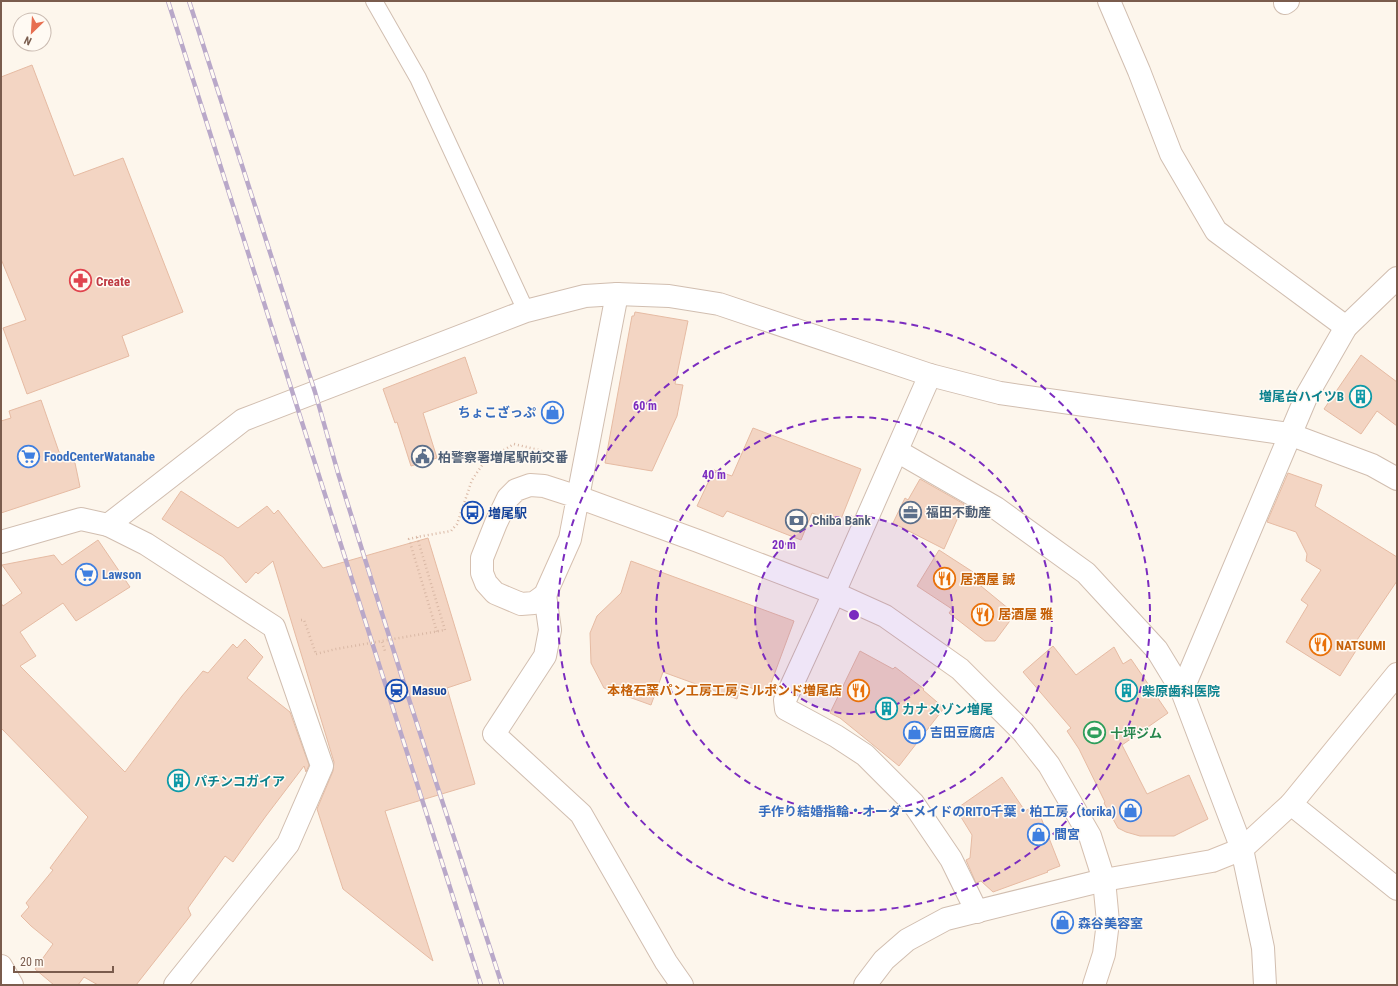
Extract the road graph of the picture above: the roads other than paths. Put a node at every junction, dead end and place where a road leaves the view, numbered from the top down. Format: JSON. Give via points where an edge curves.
{"nodes":[{"id":1,"x":374,"y":1,"type":"edge"},
{"id":2,"x":1109,"y":1,"type":"edge"},
{"id":3,"x":1397,"y":278,"type":"edge"},
{"id":4,"x":617,"y":294,"type":"junction"},
{"id":5,"x":526,"y":311,"type":"junction"},
{"id":6,"x":1346,"y":327,"type":"junction"},
{"id":7,"x":930,"y":375,"type":"junction"},
{"id":8,"x":1289,"y":434,"type":"junction"},
{"id":9,"x":897,"y":451,"type":"junction"},
{"id":10,"x":1397,"y":479,"type":"edge"},
{"id":11,"x":578,"y":497,"type":"junction"},
{"id":12,"x":108,"y":525,"type":"junction"},
{"id":13,"x":1,"y":542,"type":"edge"},
{"id":14,"x":834,"y":593,"type":"junction"},
{"id":15,"x":545,"y":595,"type":"junction"},
{"id":16,"x":1397,"y":674,"type":"edge"},
{"id":17,"x":1182,"y":691,"type":"junction"},
{"id":18,"x":1291,"y":804,"type":"junction"},
{"id":19,"x":1242,"y":849,"type":"junction"},
{"id":20,"x":1104,"y":880,"type":"junction"},
{"id":21,"x":1397,"y":889,"type":"edge"},
{"id":22,"x":978,"y":912,"type":"junction"},
{"id":23,"x":1,"y":966,"type":"edge"},
{"id":24,"x":12,"y":985,"type":"edge"},
{"id":25,"x":175,"y":985,"type":"edge"},
{"id":26,"x":682,"y":985,"type":"edge"},
{"id":27,"x":865,"y":985,"type":"edge"},
{"id":28,"x":1094,"y":985,"type":"edge"},
{"id":29,"x":1265,"y":985,"type":"edge"}],
"edges":[{"from":1,"to":5,"type":"lane","via":[[418,78]]},
{"from":2,"to":6,"type":"street","via":[[1171,154],[1216,231]]},
{"from":3,"to":6,"type":"street"},
{"from":4,"to":5,"type":"street","via":[[585,296]]},
{"from":4,"to":7,"type":"street","via":[[669,296],[719,304]]},
{"from":4,"to":11,"type":"street"},
{"from":5,"to":12,"type":"street","via":[[243,420]]},
{"from":6,"to":8,"type":"street","via":[[1307,395]]},
{"from":7,"to":8,"type":"street","via":[[1000,393]]},
{"from":7,"to":9,"type":"street"},
{"from":8,"to":10,"type":"street","via":[[1372,465]]},
{"from":8,"to":17,"type":"street"},
{"from":9,"to":14,"type":"street"},
{"from":9,"to":17,"type":"street","via":[[996,508],[1086,574],[1157,650]]},
{"from":11,"to":14,"type":"street"},
{"from":11,"to":15,"type":"street","via":[[570,539]]},
{"from":11,"to":15,"type":"street","via":[[544,486],[530,485],[516,490],[508,498],[482,558],[482,573],[486,583],[496,593],[521,604],[534,603]]},
{"from":12,"to":13,"type":"street","via":[[81,519]]},
{"from":12,"to":25,"type":"street","via":[[146,544],[274,627],[322,766],[288,844]]},
{"from":14,"to":20,"type":"street","via":[[885,616],[960,669],[1023,732],[1049,766],[1090,836]]},
{"from":14,"to":22,"type":"street","via":[[785,700],[786,709],[865,755],[913,803],[951,860]]},
{"from":15,"to":26,"type":"street","via":[[550,630],[545,656],[494,734],[581,814],[666,962]]},
{"from":16,"to":18,"type":"street"},
{"from":17,"to":19,"type":"street"},
{"from":18,"to":19,"type":"street"},
{"from":18,"to":21,"type":"street"},
{"from":19,"to":20,"type":"street","via":[[1212,861]]},
{"from":19,"to":29,"type":"street","via":[[1263,948]]},
{"from":20,"to":22,"type":"street"},
{"from":20,"to":28,"type":"street","via":[[1108,922],[1104,954]]},
{"from":22,"to":27,"type":"street","via":[[946,920],[906,940],[884,960]]},
{"from":23,"to":24,"type":"street"}]}
